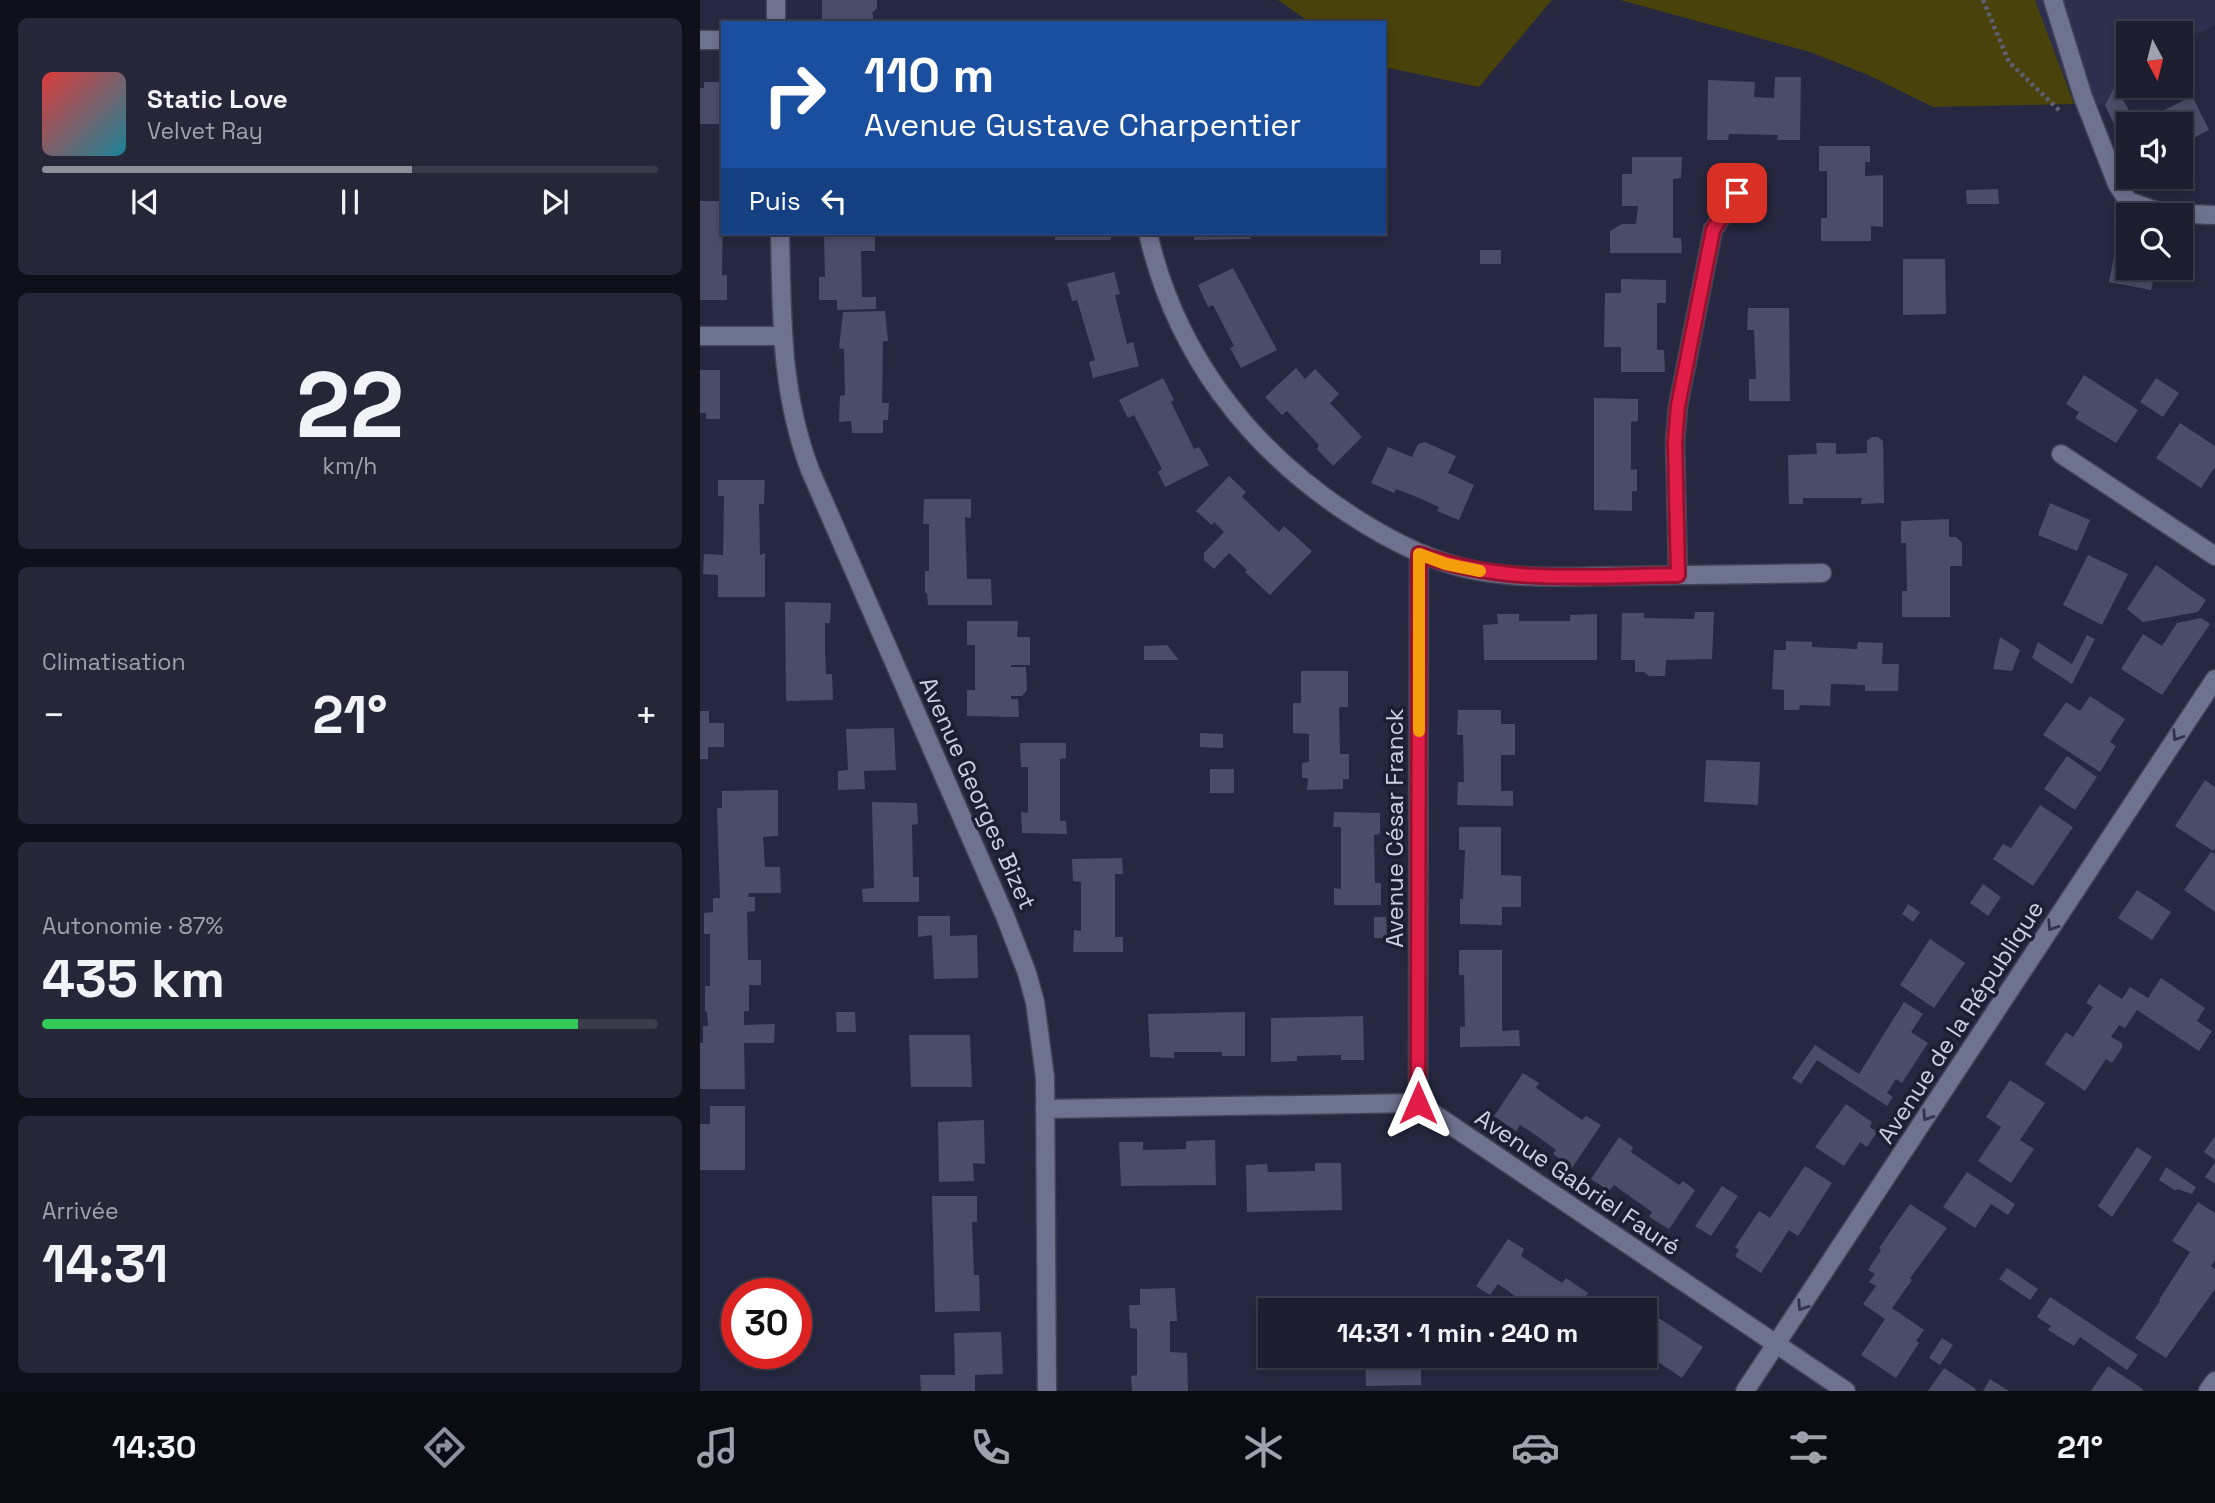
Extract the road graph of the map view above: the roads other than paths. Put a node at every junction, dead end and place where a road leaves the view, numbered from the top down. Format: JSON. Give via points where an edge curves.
{"nodes":[{"id":1,"x":776,"y":0,"type":"edge"},
{"id":2,"x":2053,"y":0,"type":"edge"},
{"id":3,"x":776,"y":21,"type":"edge"},
{"id":4,"x":700,"y":40,"type":"edge"},
{"id":5,"x":721,"y":40,"type":"edge"},
{"id":6,"x":1737,"y":193,"type":"dead end"},
{"id":7,"x":2215,"y":215,"type":"edge"},
{"id":8,"x":780,"y":235,"type":"edge"},
{"id":9,"x":1149,"y":235,"type":"edge"},
{"id":10,"x":782,"y":336,"type":"junction"},
{"id":11,"x":700,"y":337,"type":"edge"},
{"id":12,"x":2061,"y":454,"type":"dead end"},
{"id":13,"x":1419,"y":554,"type":"junction"},
{"id":14,"x":2215,"y":556,"type":"edge"},
{"id":15,"x":1822,"y":573,"type":"dead end"},
{"id":16,"x":1678,"y":575,"type":"junction"},
{"id":17,"x":2215,"y":679,"type":"edge"},
{"id":18,"x":1418,"y":1103,"type":"junction"},
{"id":19,"x":1045,"y":1109,"type":"junction"},
{"id":20,"x":1777,"y":1345,"type":"junction"},
{"id":21,"x":2215,"y":1381,"type":"edge"},
{"id":22,"x":1047,"y":1391,"type":"edge"},
{"id":23,"x":1745,"y":1391,"type":"edge"},
{"id":24,"x":1846,"y":1391,"type":"edge"},
{"id":25,"x":2208,"y":1391,"type":"edge"}],
"edges":[{"from":1,"to":3,"type":"street"},
{"from":2,"to":7,"type":"street","via":[[2083,97],[2128,201],[2162,213]]},
{"from":4,"to":5,"type":"street"},
{"from":6,"to":16,"type":"street","via":[[1713,230],[1678,406]]},
{"from":8,"to":10,"type":"street","name":"Avenue Georges Bizet"},
{"from":9,"to":13,"type":"street","via":[[1179,323],[1203,368],[1239,418],[1307,486]]},
{"from":10,"to":11,"type":"street"},
{"from":10,"to":19,"type":"street","name":"Avenue Georges Bizet","via":[[791,411],[810,470],[1027,973],[1040,1029]]},
{"from":12,"to":14,"type":"street"},
{"from":13,"to":16,"type":"street","via":[[1475,570],[1529,577]]},
{"from":13,"to":18,"type":"street","name":"Avenue César Franck"},
{"from":15,"to":16,"type":"street"},
{"from":17,"to":20,"type":"street","name":"Avenue de la République","one_way":true},
{"from":18,"to":19,"type":"street"},
{"from":18,"to":20,"type":"street","name":"Avenue Gabriel Fauré"},
{"from":19,"to":22,"type":"street","name":"Avenue Georges Bizet"},
{"from":20,"to":23,"type":"street","name":"Avenue de la République"},
{"from":20,"to":24,"type":"street","name":"Avenue Gabriel Fauré"},
{"from":21,"to":25,"type":"street"}]}
